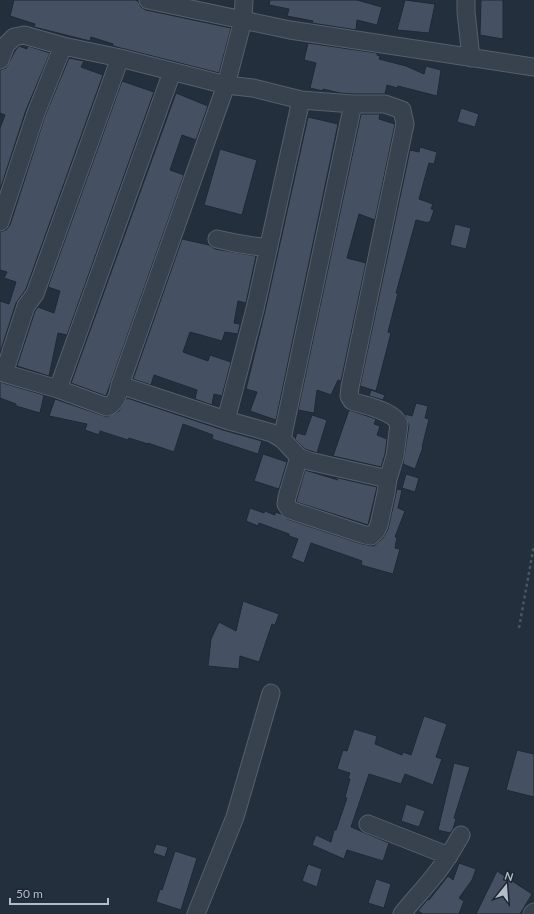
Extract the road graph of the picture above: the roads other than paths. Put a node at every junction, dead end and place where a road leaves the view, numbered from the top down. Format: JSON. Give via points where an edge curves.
{"nodes":[{"id":1,"x":148,"y":0,"type":"edge"},
{"id":2,"x":244,"y":0,"type":"edge"},
{"id":3,"x":466,"y":0,"type":"edge"},
{"id":4,"x":243,"y":20,"type":"junction"},
{"id":5,"x":63,"y":46,"type":"junction"},
{"id":6,"x":120,"y":58,"type":"junction"},
{"id":7,"x":471,"y":58,"type":"junction"},
{"id":8,"x":0,"y":60,"type":"edge"},
{"id":9,"x":534,"y":67,"type":"edge"},
{"id":10,"x":172,"y":72,"type":"junction"},
{"id":11,"x":226,"y":85,"type":"junction"},
{"id":12,"x":301,"y":100,"type":"junction"},
{"id":13,"x":353,"y":104,"type":"junction"},
{"id":14,"x":0,"y":222,"type":"edge"},
{"id":15,"x":217,"y":239,"type":"dead end"},
{"id":16,"x":269,"y":247,"type":"junction"},
{"id":17,"x":2,"y":372,"type":"edge"},
{"id":18,"x":120,"y":385,"type":"junction"},
{"id":19,"x":58,"y":389,"type":"junction"},
{"id":20,"x":226,"y":420,"type":"junction"},
{"id":21,"x":282,"y":439,"type":"junction"},
{"id":22,"x":299,"y":457,"type":"junction"},
{"id":23,"x":388,"y":479,"type":"junction"},
{"id":24,"x":271,"y":693,"type":"dead end"},
{"id":25,"x":368,"y":824,"type":"dead end"},
{"id":26,"x":461,"y":834,"type":"dead end"},
{"id":27,"x":449,"y":856,"type":"junction"},
{"id":28,"x":196,"y":914,"type":"edge"},
{"id":29,"x":402,"y":914,"type":"edge"}],
"edges":[{"from":1,"to":4,"type":"street"},
{"from":2,"to":4,"type":"street"},
{"from":3,"to":7,"type":"street"},
{"from":4,"to":7,"type":"street","via":[[290,30]]},
{"from":4,"to":11,"type":"street"},
{"from":5,"to":6,"type":"street"},
{"from":5,"to":8,"type":"street","via":[[24,35],[14,37],[6,45]]},
{"from":5,"to":14,"type":"street","via":[[36,113]]},
{"from":6,"to":10,"type":"street"},
{"from":6,"to":17,"type":"street","via":[[36,294],[26,306]]},
{"from":7,"to":9,"type":"street"},
{"from":10,"to":11,"type":"street"},
{"from":10,"to":19,"type":"street"},
{"from":11,"to":12,"type":"street","via":[[253,88]]},
{"from":11,"to":18,"type":"street"},
{"from":12,"to":13,"type":"street"},
{"from":12,"to":16,"type":"street"},
{"from":13,"to":21,"type":"street"},
{"from":13,"to":23,"type":"street","via":[[385,104],[402,110],[406,124],[352,368],[350,387],[352,401],[391,414],[397,419],[399,424],[395,456]]},
{"from":15,"to":16,"type":"street","via":[[248,246]]},
{"from":16,"to":20,"type":"street"},
{"from":17,"to":19,"type":"street"},
{"from":18,"to":19,"type":"street","via":[[116,400],[107,407]]},
{"from":18,"to":20,"type":"street"},
{"from":20,"to":21,"type":"street","via":[[272,433]]},
{"from":21,"to":22,"type":"street"},
{"from":22,"to":23,"type":"street"},
{"from":22,"to":23,"type":"street","via":[[287,497],[286,504],[290,510],[365,536],[371,536],[376,531]]},
{"from":24,"to":28,"type":"street","via":[[235,817]]},
{"from":25,"to":27,"type":"street"},
{"from":26,"to":27,"type":"street"},
{"from":27,"to":29,"type":"street"}]}
